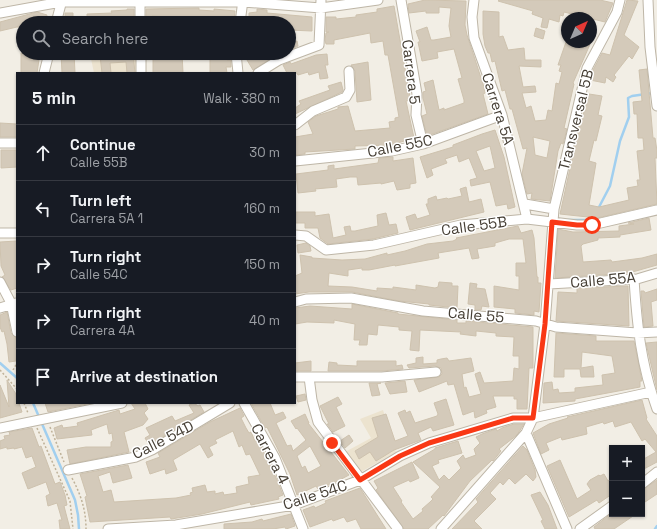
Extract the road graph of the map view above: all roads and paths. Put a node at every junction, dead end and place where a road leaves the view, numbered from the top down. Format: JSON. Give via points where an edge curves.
{"nodes":[{"id":1,"x":378,"y":0,"type":"edge"},
{"id":2,"x":401,"y":0,"type":"edge"},
{"id":3,"x":474,"y":0,"type":"edge"},
{"id":4,"x":620,"y":0,"type":"edge"},
{"id":5,"x":648,"y":0,"type":"edge"},
{"id":6,"x":61,"y":1,"type":"edge"},
{"id":7,"x":243,"y":1,"type":"edge"},
{"id":8,"x":140,"y":2,"type":"edge"},
{"id":9,"x":321,"y":4,"type":"edge"},
{"id":10,"x":0,"y":13,"type":"edge"},
{"id":11,"x":58,"y":16,"type":"edge"},
{"id":12,"x":140,"y":16,"type":"edge"},
{"id":13,"x":241,"y":16,"type":"edge"},
{"id":14,"x":296,"y":54,"type":"edge"},
{"id":15,"x":47,"y":60,"type":"edge"},
{"id":16,"x":141,"y":60,"type":"edge"},
{"id":17,"x":237,"y":60,"type":"edge"},
{"id":18,"x":279,"y":60,"type":"edge"},
{"id":19,"x":349,"y":71,"type":"dead end"},
{"id":20,"x":44,"y":72,"type":"edge"},
{"id":21,"x":141,"y":72,"type":"edge"},
{"id":22,"x":238,"y":72,"type":"edge"},
{"id":23,"x":260,"y":72,"type":"edge"},
{"id":24,"x":656,"y":88,"type":"edge"},
{"id":25,"x":657,"y":106,"type":"edge"},
{"id":26,"x":502,"y":115,"type":"junction"},
{"id":27,"x":296,"y":124,"type":"edge"},
{"id":28,"x":0,"y":143,"type":"edge"},
{"id":29,"x":16,"y":143,"type":"edge"},
{"id":30,"x":423,"y":144,"type":"junction"},
{"id":31,"x":296,"y":161,"type":"edge"},
{"id":32,"x":525,"y":204,"type":"junction"},
{"id":33,"x":554,"y":209,"type":"junction"},
{"id":34,"x":657,"y":210,"type":"edge"},
{"id":35,"x":527,"y":219,"type":"junction"},
{"id":36,"x":552,"y":222,"type":"junction"},
{"id":37,"x":0,"y":233,"type":"edge"},
{"id":38,"x":16,"y":233,"type":"edge"},
{"id":39,"x":296,"y":235,"type":"edge"},
{"id":40,"x":657,"y":273,"type":"edge"},
{"id":41,"x":634,"y":279,"type":"junction"},
{"id":42,"x":0,"y":282,"type":"edge"},
{"id":43,"x":548,"y":284,"type":"junction"},
{"id":44,"x":296,"y":302,"type":"edge"},
{"id":45,"x":14,"y":303,"type":"edge"},
{"id":46,"x":0,"y":308,"type":"edge"},
{"id":47,"x":16,"y":322,"type":"edge"},
{"id":48,"x":545,"y":324,"type":"junction"},
{"id":49,"x":657,"y":332,"type":"edge"},
{"id":50,"x":637,"y":333,"type":"junction"},
{"id":51,"x":16,"y":364,"type":"edge"},
{"id":52,"x":0,"y":370,"type":"edge"},
{"id":53,"x":12,"y":370,"type":"dead end"},
{"id":54,"x":436,"y":372,"type":"dead end"},
{"id":55,"x":296,"y":377,"type":"edge"},
{"id":56,"x":309,"y":377,"type":"junction"},
{"id":57,"x":16,"y":388,"type":"edge"},
{"id":58,"x":651,"y":392,"type":"junction"},
{"id":59,"x":25,"y":404,"type":"edge"},
{"id":60,"x":117,"y":404,"type":"edge"},
{"id":61,"x":228,"y":404,"type":"edge"},
{"id":62,"x":245,"y":404,"type":"edge"},
{"id":63,"x":657,"y":409,"type":"edge"},
{"id":64,"x":533,"y":418,"type":"junction"},
{"id":65,"x":34,"y":421,"type":"junction"},
{"id":66,"x":0,"y":428,"type":"edge"},
{"id":67,"x":526,"y":433,"type":"junction"},
{"id":68,"x":68,"y":470,"type":"dead end"},
{"id":69,"x":657,"y":472,"type":"edge"},
{"id":70,"x":360,"y":480,"type":"junction"},
{"id":71,"x":645,"y":482,"type":"edge"},
{"id":72,"x":294,"y":504,"type":"junction"},
{"id":73,"x":609,"y":508,"type":"edge"},
{"id":74,"x":73,"y":529,"type":"edge"},
{"id":75,"x":108,"y":529,"type":"edge"},
{"id":76,"x":303,"y":529,"type":"edge"},
{"id":77,"x":398,"y":529,"type":"edge"},
{"id":78,"x":441,"y":529,"type":"edge"},
{"id":79,"x":567,"y":529,"type":"edge"},
{"id":80,"x":580,"y":529,"type":"edge"}],
"edges":[{"from":1,"to":9,"type":"street"},
{"from":2,"to":30,"type":"street","name":"Carrera 5","via":[[417,94],[416,115]]},
{"from":3,"to":26,"type":"street","name":"Carrera 5A","via":[[474,38]]},
{"from":4,"to":33,"type":"street","name":"Transversal 5B","via":[[617,12],[587,68]]},
{"from":5,"to":24,"type":"street","via":[[650,47]]},
{"from":6,"to":8,"type":"street"},
{"from":6,"to":10,"type":"street"},
{"from":6,"to":11,"type":"street"},
{"from":7,"to":8,"type":"street"},
{"from":7,"to":9,"type":"street"},
{"from":7,"to":13,"type":"street"},
{"from":8,"to":12,"type":"street"},
{"from":9,"to":14,"type":"street","via":[[319,45]]},
{"from":15,"to":20,"type":"street"},
{"from":16,"to":21,"type":"street"},
{"from":17,"to":22,"type":"street"},
{"from":18,"to":23,"type":"street"},
{"from":19,"to":27,"type":"street","via":[[350,90],[346,97],[313,111]]},
{"from":24,"to":25,"type":"street"},
{"from":26,"to":30,"type":"street","name":"Calle 55C"},
{"from":26,"to":32,"type":"street","name":"Carrera 5A"},
{"from":28,"to":29,"type":"street"},
{"from":30,"to":31,"type":"street","name":"Calle 55C","via":[[392,151]]},
{"from":32,"to":33,"type":"street","name":"Calle 55B"},
{"from":32,"to":35,"type":"street","name":"Carrera 5A"},
{"from":33,"to":36,"type":"street","name":"Transversal 5B"},
{"from":34,"to":36,"type":"street","name":"Calle 55B","via":[[592,225]]},
{"from":35,"to":36,"type":"street","name":"Calle 55B"},
{"from":35,"to":39,"type":"street","name":"Calle 55B","via":[[461,225],[374,245],[326,250],[306,236]]},
{"from":36,"to":43,"type":"street","name":"Transversal 5B"},
{"from":37,"to":38,"type":"street"},
{"from":40,"to":41,"type":"street","name":"Calle 55A"},
{"from":41,"to":43,"type":"street","name":"Calle 55A"},
{"from":41,"to":50,"type":"street"},
{"from":42,"to":45,"type":"street"},
{"from":43,"to":48,"type":"street","name":"Transversal 5B"},
{"from":44,"to":48,"type":"street","name":"Calle 55","via":[[306,299],[351,298],[423,311],[536,321]]},
{"from":45,"to":46,"type":"street"},
{"from":45,"to":47,"type":"street"},
{"from":48,"to":50,"type":"street","name":"Calle 55"},
{"from":48,"to":64,"type":"street","name":"Transversal 5B"},
{"from":49,"to":50,"type":"street","name":"Calle 55"},
{"from":50,"to":58,"type":"street"},
{"from":51,"to":53,"type":"path"},
{"from":52,"to":57,"type":"path"},
{"from":54,"to":56,"type":"street","via":[[382,377]]},
{"from":55,"to":56,"type":"street"},
{"from":56,"to":70,"type":"street","via":[[318,422]]},
{"from":58,"to":63,"type":"street"},
{"from":58,"to":64,"type":"street","name":"Calle 54C"},
{"from":59,"to":65,"type":"path"},
{"from":60,"to":65,"type":"street"},
{"from":61,"to":68,"type":"street","name":"Calle 54D","via":[[136,457]]},
{"from":62,"to":72,"type":"street","name":"Carrera 4","via":[[275,458]]},
{"from":64,"to":67,"type":"street","name":"Transversal 5B"},
{"from":64,"to":70,"type":"street","name":"Calle 54C","via":[[513,418],[429,443],[400,456]]},
{"from":65,"to":66,"type":"street"},
{"from":65,"to":74,"type":"path","via":[[70,501]]},
{"from":67,"to":78,"type":"street","name":"Transversal 5B"},
{"from":67,"to":79,"type":"street"},
{"from":69,"to":71,"type":"street"},
{"from":70,"to":72,"type":"street","name":"Calle 54C"},
{"from":70,"to":77,"type":"street"},
{"from":72,"to":75,"type":"street","name":"Calle 54C","via":[[176,525]]},
{"from":72,"to":76,"type":"street","name":"Carrera 4"},
{"from":73,"to":80,"type":"street"}]}
